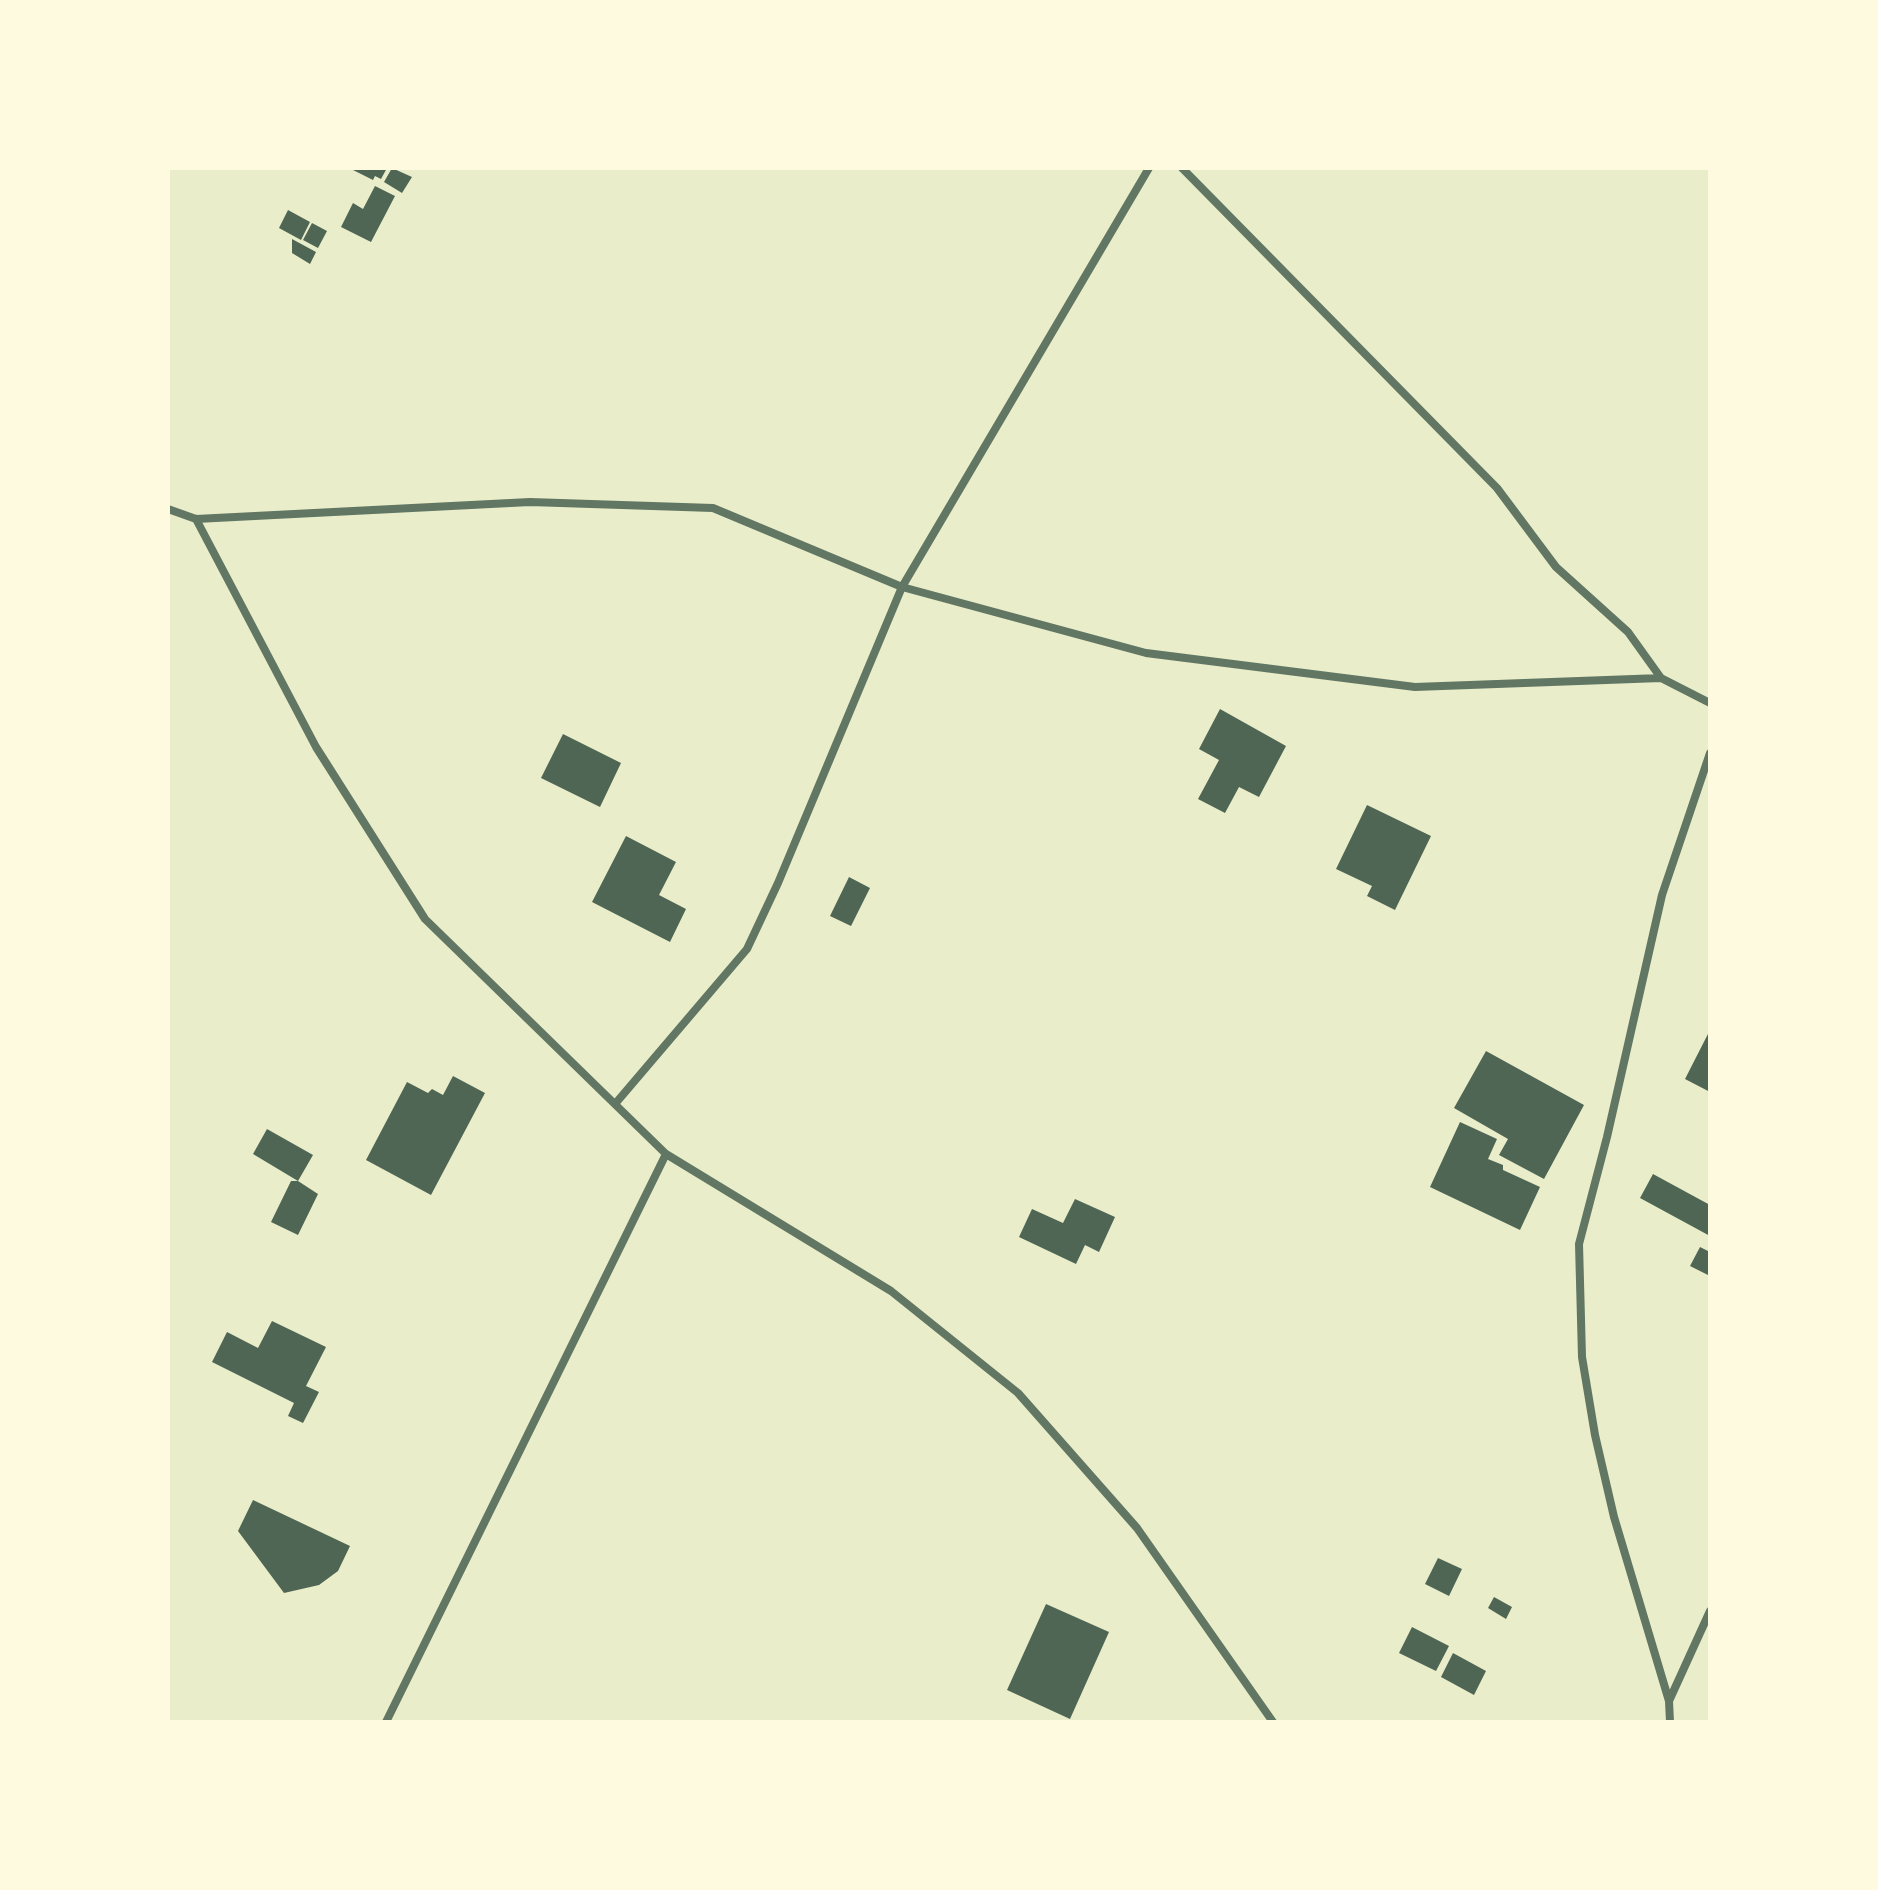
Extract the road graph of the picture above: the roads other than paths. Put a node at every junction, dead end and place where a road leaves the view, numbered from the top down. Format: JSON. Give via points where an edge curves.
{"nodes":[{"id":1,"x":1149,"y":168,"type":"edge"},
{"id":2,"x":1182,"y":168,"type":"edge"},
{"id":3,"x":168,"y":509,"type":"edge"},
{"id":4,"x":196,"y":519,"type":"junction"},
{"id":5,"x":902,"y":587,"type":"junction"},
{"id":6,"x":1661,"y":678,"type":"junction"},
{"id":7,"x":1710,"y":703,"type":"edge"},
{"id":8,"x":1710,"y":753,"type":"edge"},
{"id":9,"x":615,"y":1104,"type":"junction"},
{"id":10,"x":666,"y":1154,"type":"junction"},
{"id":11,"x":1710,"y":1611,"type":"edge"},
{"id":12,"x":1669,"y":1701,"type":"junction"},
{"id":13,"x":386,"y":1722,"type":"edge"},
{"id":14,"x":1273,"y":1722,"type":"edge"},
{"id":15,"x":1670,"y":1722,"type":"edge"}],
"edges":[{"from":1,"to":5,"type":"street"},
{"from":2,"to":6,"type":"street","via":[[1497,488],[1556,567],[1628,632]]},
{"from":3,"to":4,"type":"street"},
{"from":4,"to":5,"type":"street","via":[[530,502],[713,508]]},
{"from":4,"to":9,"type":"street","via":[[316,747],[425,919]]},
{"from":5,"to":6,"type":"street","via":[[1146,653],[1400,685]]},
{"from":5,"to":9,"type":"street","via":[[747,949]]},
{"from":6,"to":7,"type":"street"},
{"from":8,"to":12,"type":"street","via":[[1662,895],[1579,1244],[1582,1357],[1595,1435]]},
{"from":9,"to":10,"type":"street"},
{"from":10,"to":13,"type":"street"},
{"from":10,"to":14,"type":"street","via":[[891,1291],[1018,1393],[1137,1528]]},
{"from":11,"to":12,"type":"street"},
{"from":12,"to":15,"type":"street"}]}
